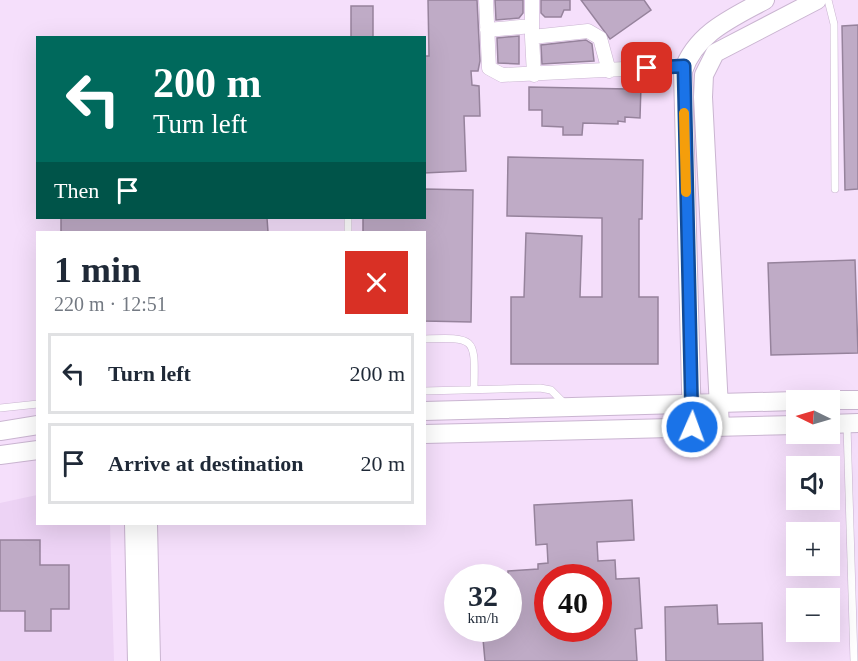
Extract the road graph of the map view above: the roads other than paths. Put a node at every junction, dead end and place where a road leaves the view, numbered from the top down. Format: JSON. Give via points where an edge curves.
{"nodes":[{"id":1,"x":486,"y":0,"type":"edge"},
{"id":2,"x":532,"y":0,"type":"edge"},
{"id":3,"x":765,"y":0,"type":"edge"},
{"id":4,"x":817,"y":0,"type":"edge"},
{"id":5,"x":828,"y":0,"type":"edge"},
{"id":6,"x":487,"y":30,"type":"junction"},
{"id":7,"x":532,"y":32,"type":"junction"},
{"id":8,"x":686,"y":62,"type":"junction"},
{"id":9,"x":708,"y":63,"type":"junction"},
{"id":10,"x":609,"y":71,"type":"junction"},
{"id":11,"x":534,"y":75,"type":"junction"},
{"id":12,"x":835,"y":189,"type":"dead end"},
{"id":13,"x":426,"y":339,"type":"edge"},
{"id":14,"x":474,"y":389,"type":"junction"},
{"id":15,"x":426,"y":391,"type":"edge"},
{"id":16,"x":840,"y":400,"type":"edge"},
{"id":17,"x":858,"y":400,"type":"edge"},
{"id":18,"x":786,"y":401,"type":"edge"},
{"id":19,"x":693,"y":403,"type":"junction"},
{"id":20,"x":718,"y":403,"type":"junction"},
{"id":21,"x":36,"y":404,"type":"edge"},
{"id":22,"x":568,"y":407,"type":"junction"},
{"id":23,"x":0,"y":408,"type":"edge"},
{"id":24,"x":426,"y":411,"type":"edge"},
{"id":25,"x":845,"y":423,"type":"edge"},
{"id":26,"x":36,"y":425,"type":"edge"},
{"id":27,"x":786,"y":425,"type":"edge"},
{"id":28,"x":692,"y":427,"type":"junction"},
{"id":29,"x":720,"y":427,"type":"junction"},
{"id":30,"x":0,"y":431,"type":"edge"},
{"id":31,"x":426,"y":434,"type":"edge"},
{"id":32,"x":36,"y":450,"type":"edge"},
{"id":33,"x":0,"y":455,"type":"edge"},
{"id":34,"x":849,"y":498,"type":"junction"},
{"id":35,"x":858,"y":498,"type":"edge"},
{"id":36,"x":134,"y":525,"type":"edge"},
{"id":37,"x":148,"y":525,"type":"edge"},
{"id":38,"x":137,"y":661,"type":"edge"},
{"id":39,"x":152,"y":661,"type":"edge"},
{"id":40,"x":854,"y":661,"type":"edge"}],
"edges":[{"from":1,"to":6,"type":"street"},
{"from":2,"to":7,"type":"street"},
{"from":3,"to":8,"type":"street","via":[[707,34]]},
{"from":4,"to":9,"type":"street","via":[[723,48]]},
{"from":5,"to":12,"type":"lane","via":[[834,24]]},
{"from":6,"to":7,"type":"street"},
{"from":6,"to":11,"type":"street","via":[[489,68],[502,75]]},
{"from":7,"to":10,"type":"street","via":[[588,32],[600,38]]},
{"from":7,"to":11,"type":"street"},
{"from":8,"to":9,"type":"street"},
{"from":8,"to":10,"type":"street"},
{"from":8,"to":19,"type":"street","via":[[683,98]]},
{"from":9,"to":20,"type":"street","via":[[703,97]]},
{"from":10,"to":11,"type":"street"},
{"from":13,"to":14,"type":"lane","via":[[468,341],[475,358]]},
{"from":14,"to":15,"type":"lane"},
{"from":14,"to":22,"type":"lane","via":[[551,390]]},
{"from":16,"to":17,"type":"street"},
{"from":18,"to":20,"type":"street"},
{"from":19,"to":20,"type":"street"},
{"from":19,"to":22,"type":"street"},
{"from":19,"to":28,"type":"street"},
{"from":20,"to":29,"type":"street"},
{"from":21,"to":23,"type":"lane"},
{"from":22,"to":24,"type":"street"},
{"from":25,"to":34,"type":"lane"},
{"from":26,"to":30,"type":"street"},
{"from":27,"to":29,"type":"street"},
{"from":28,"to":29,"type":"street"},
{"from":28,"to":31,"type":"street"},
{"from":32,"to":33,"type":"street"},
{"from":34,"to":35,"type":"lane"},
{"from":34,"to":40,"type":"lane"},
{"from":36,"to":38,"type":"street"},
{"from":37,"to":39,"type":"street"}]}
